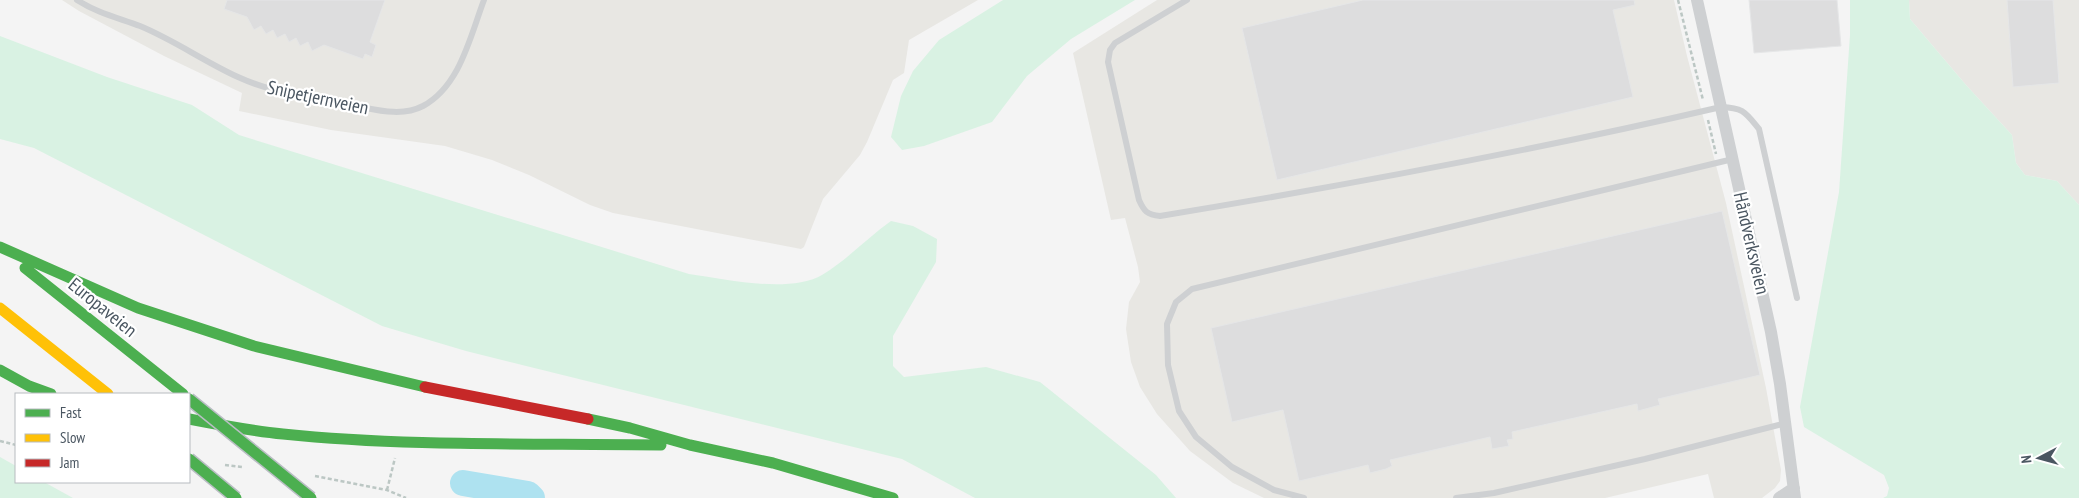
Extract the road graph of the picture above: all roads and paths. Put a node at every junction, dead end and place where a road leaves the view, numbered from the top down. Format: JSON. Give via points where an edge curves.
{"nodes":[{"id":1,"x":77,"y":0,"type":"edge"},
{"id":2,"x":484,"y":0,"type":"edge"},
{"id":3,"x":1187,"y":0,"type":"edge"},
{"id":4,"x":1678,"y":0,"type":"edge"},
{"id":5,"x":1697,"y":0,"type":"edge"},
{"id":6,"x":1721,"y":107,"type":"junction"},
{"id":7,"x":1706,"y":111,"type":"junction"},
{"id":8,"x":1733,"y":159,"type":"junction"},
{"id":9,"x":1718,"y":162,"type":"junction"},
{"id":10,"x":0,"y":248,"type":"edge"},
{"id":11,"x":1797,"y":298,"type":"dead end"},
{"id":12,"x":0,"y":308,"type":"edge"},
{"id":13,"x":0,"y":370,"type":"edge"},
{"id":14,"x":48,"y":393,"type":"edge"},
{"id":15,"x":107,"y":393,"type":"edge"},
{"id":16,"x":182,"y":393,"type":"edge"},
{"id":17,"x":190,"y":400,"type":"edge"},
{"id":18,"x":190,"y":420,"type":"edge"},
{"id":19,"x":1786,"y":423,"type":"junction"},
{"id":20,"x":0,"y":441,"type":"edge"},
{"id":21,"x":397,"y":442,"type":"junction"},
{"id":22,"x":15,"y":445,"type":"edge"},
{"id":23,"x":690,"y":445,"type":"junction"},
{"id":24,"x":190,"y":461,"type":"edge"},
{"id":25,"x":387,"y":490,"type":"dead end"},
{"id":26,"x":1795,"y":493,"type":"edge"},
{"id":27,"x":236,"y":498,"type":"edge"},
{"id":28,"x":311,"y":498,"type":"edge"},
{"id":29,"x":893,"y":498,"type":"edge"},
{"id":30,"x":1304,"y":498,"type":"edge"},
{"id":31,"x":1456,"y":498,"type":"edge"},
{"id":32,"x":1779,"y":498,"type":"edge"}],
"edges":[{"from":1,"to":2,"type":"lane","name":"Snipetjernveien","via":[[141,27],[238,78],[275,91],[388,112],[409,111],[440,94],[460,64]]},
{"from":3,"to":7,"type":"lane","via":[[1115,42],[1110,50],[1108,62],[1139,200],[1150,215],[1282,196],[1586,138]]},
{"from":4,"to":7,"type":"path"},
{"from":5,"to":6,"type":"street","name":"Håndverksveien"},
{"from":6,"to":7,"type":"lane"},
{"from":6,"to":8,"type":"street","name":"Håndverksveien"},
{"from":6,"to":11,"type":"lane","via":[[1738,108],[1759,129]]},
{"from":7,"to":9,"type":"path"},
{"from":8,"to":9,"type":"lane"},
{"from":8,"to":19,"type":"street","name":"Håndverksveien","via":[[1771,332]]},
{"from":9,"to":30,"type":"lane","via":[[1192,289],[1176,302],[1167,324],[1168,365],[1179,411],[1196,437],[1232,466],[1274,490]]},
{"from":10,"to":16,"type":"main road","name":"Europaveien"},
{"from":10,"to":23,"type":"main road","via":[[138,308],[254,346],[392,380],[630,428]]},
{"from":12,"to":15,"type":"main road"},
{"from":13,"to":14,"type":"main road"},
{"from":17,"to":28,"type":"main road","bridge":true},
{"from":18,"to":21,"type":"main road","via":[[292,435]]},
{"from":19,"to":26,"type":"street","name":"Håndverksveien"},
{"from":19,"to":31,"type":"lane","via":[[1645,459],[1494,493]]},
{"from":20,"to":22,"type":"path"},
{"from":21,"to":23,"type":"main road"},
{"from":21,"to":25,"type":"path"},
{"from":23,"to":29,"type":"main road","via":[[773,463]]},
{"from":24,"to":27,"type":"main road","bridge":true},
{"from":26,"to":32,"type":"street","name":"Håndverksveien"}]}
